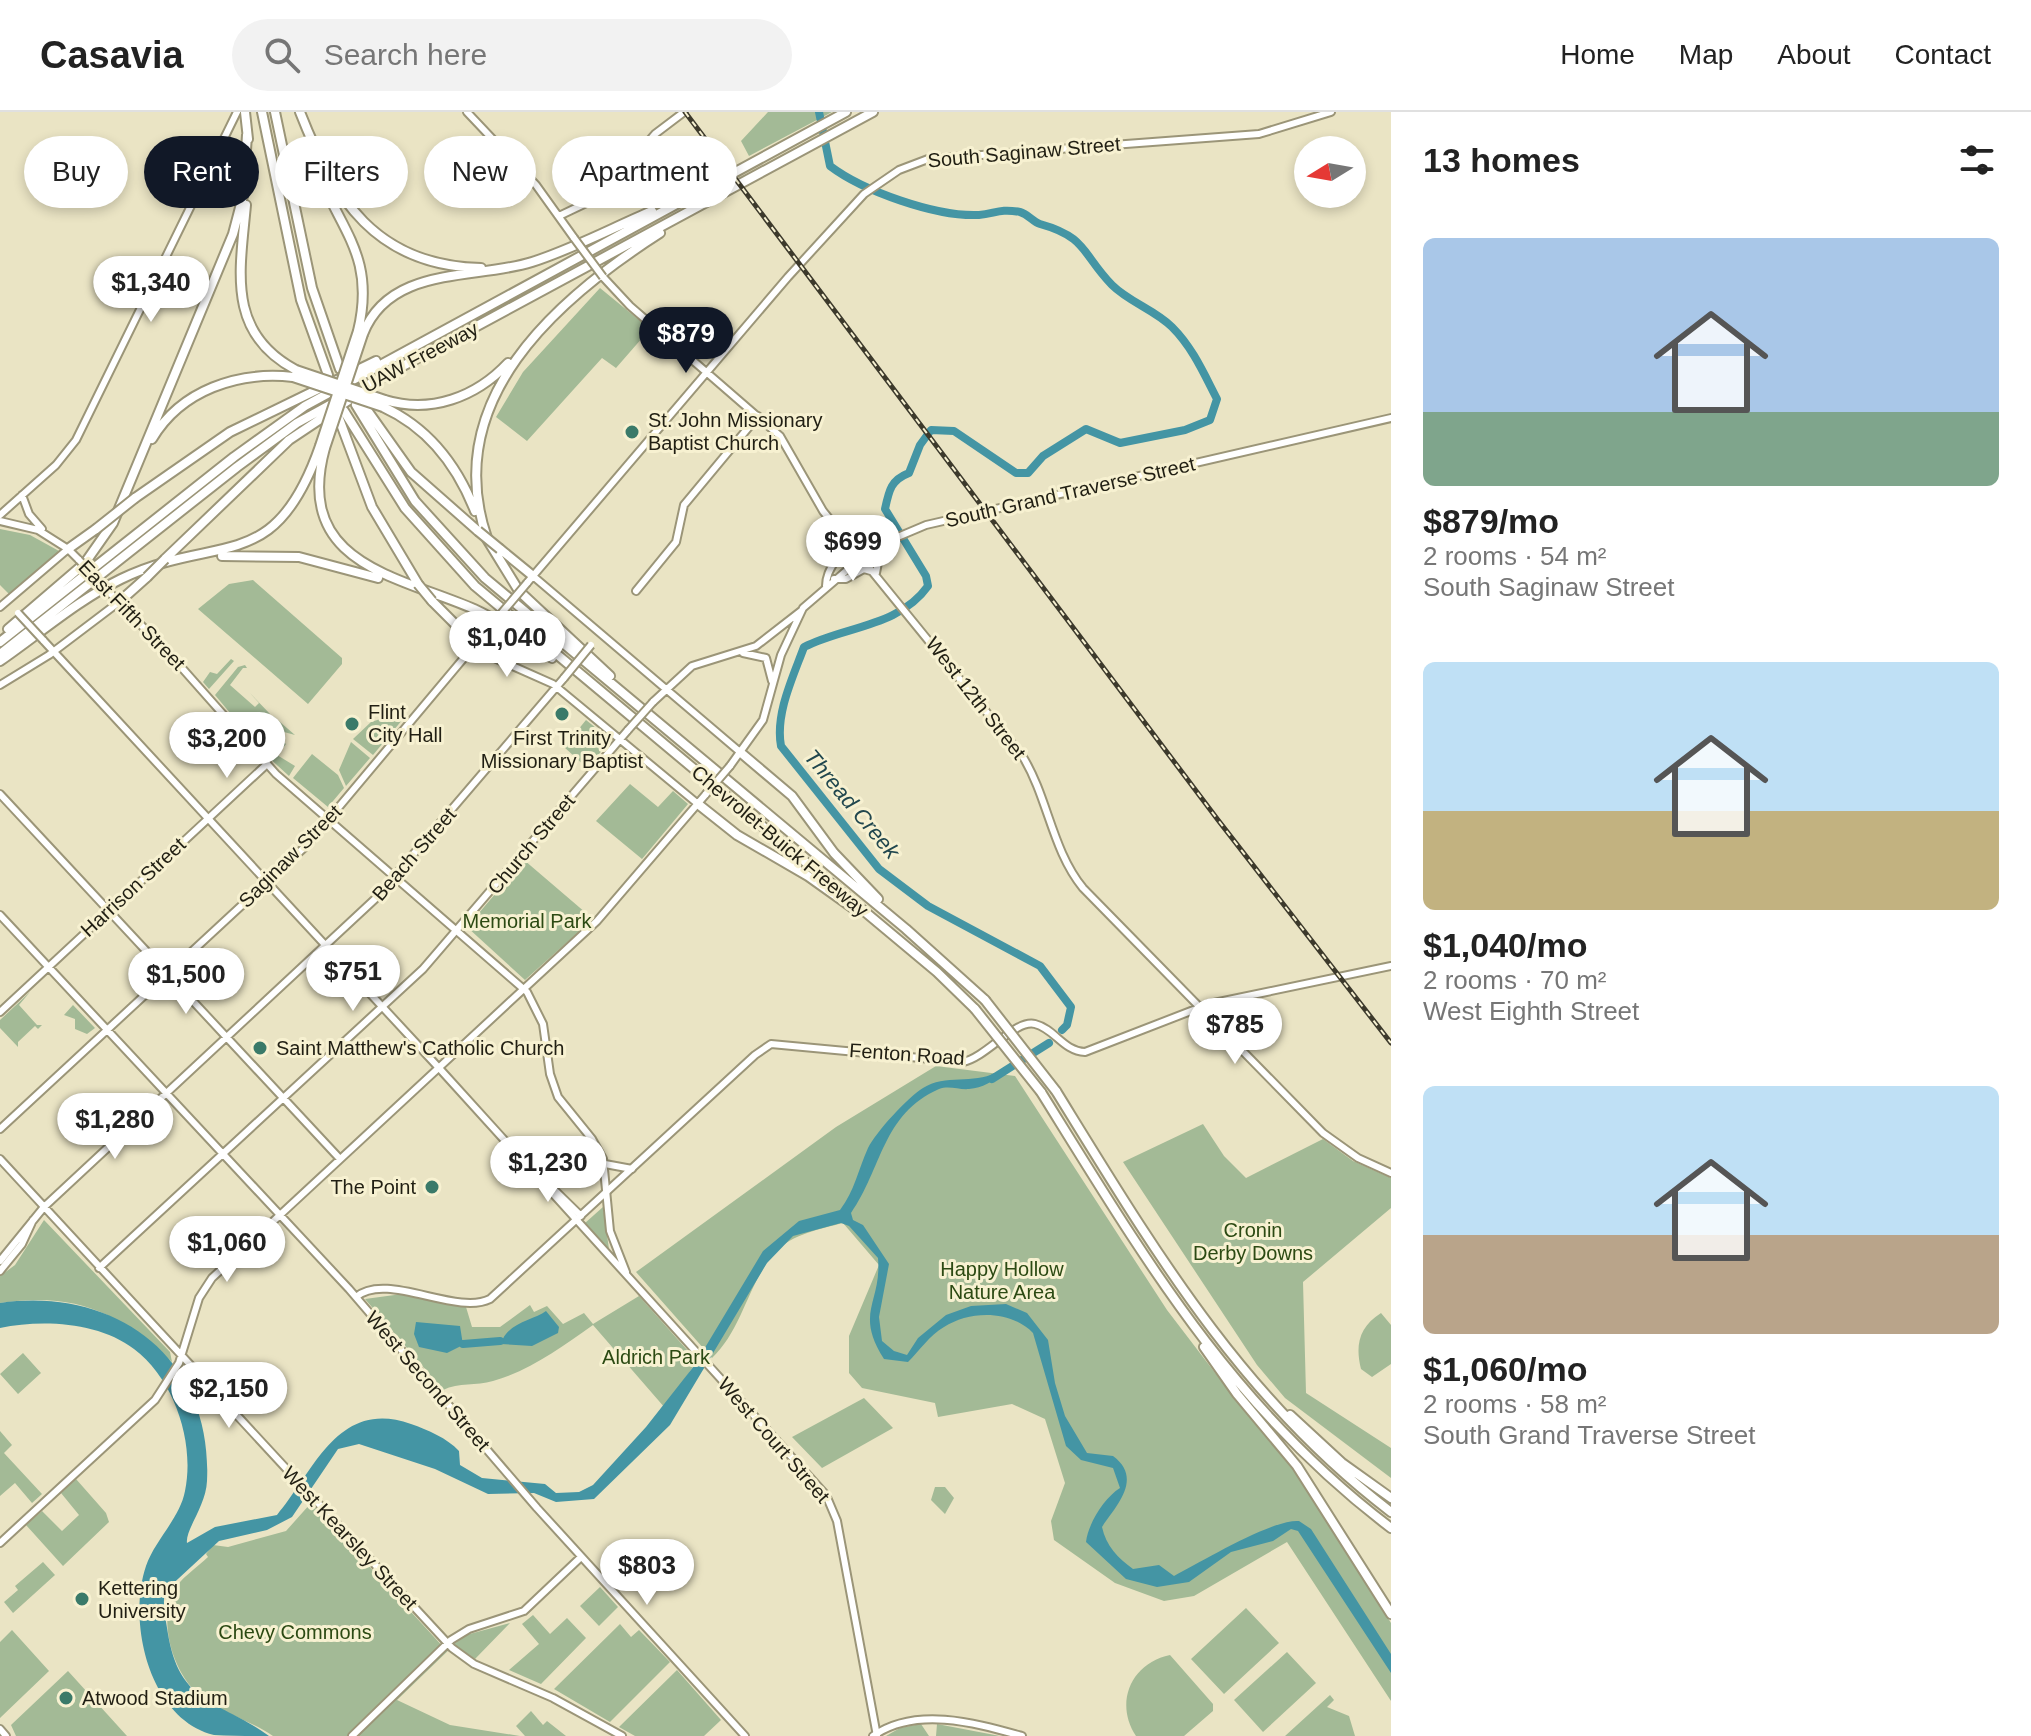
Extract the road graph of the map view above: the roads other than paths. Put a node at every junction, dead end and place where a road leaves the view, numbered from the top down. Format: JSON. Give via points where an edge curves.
{"nodes":[{"id":1,"x":245,"y":112,"type":"edge"},
{"id":2,"x":262,"y":112,"type":"edge"},
{"id":3,"x":275,"y":112,"type":"edge"},
{"id":4,"x":300,"y":112,"type":"edge"},
{"id":5,"x":467,"y":112,"type":"edge"},
{"id":6,"x":684,"y":112,"type":"edge"},
{"id":7,"x":846,"y":112,"type":"edge"},
{"id":8,"x":873,"y":112,"type":"edge"},
{"id":9,"x":1331,"y":112,"type":"edge"},
{"id":10,"x":235,"y":115,"type":"edge"},
{"id":11,"x":247,"y":135,"type":"junction"},
{"id":12,"x":737,"y":171,"type":"edge"},
{"id":13,"x":737,"y":186,"type":"edge"},
{"id":14,"x":657,"y":208,"type":"edge"},
{"id":15,"x":668,"y":208,"type":"edge"},
{"id":16,"x":695,"y":208,"type":"edge"},
{"id":17,"x":698,"y":208,"type":"edge"},
{"id":18,"x":559,"y":216,"type":"junction"},
{"id":19,"x":525,"y":264,"type":"junction"},
{"id":20,"x":547,"y":326,"type":"junction"},
{"id":21,"x":360,"y":332,"type":"junction"},
{"id":22,"x":439,"y":332,"type":"junction"},
{"id":23,"x":390,"y":373,"type":"junction"},
{"id":24,"x":708,"y":373,"type":"junction"},
{"id":25,"x":294,"y":374,"type":"junction"},
{"id":26,"x":384,"y":403,"type":"junction"},
{"id":27,"x":359,"y":404,"type":"junction"},
{"id":28,"x":341,"y":414,"type":"junction"},
{"id":29,"x":758,"y":416,"type":"junction"},
{"id":30,"x":1391,"y":418,"type":"edge"},
{"id":31,"x":322,"y":447,"type":"junction"},
{"id":32,"x":125,"y":494,"type":"junction"},
{"id":33,"x":22,"y":495,"type":"junction"},
{"id":34,"x":0,"y":518,"type":"edge"},
{"id":35,"x":842,"y":533,"type":"junction"},
{"id":36,"x":46,"y":534,"type":"junction"},
{"id":37,"x":848,"y":541,"type":"junction"},
{"id":38,"x":882,"y":542,"type":"junction"},
{"id":39,"x":488,"y":543,"type":"junction"},
{"id":40,"x":68,"y":549,"type":"junction"},
{"id":41,"x":861,"y":557,"type":"junction"},
{"id":42,"x":168,"y":561,"type":"junction"},
{"id":43,"x":876,"y":574,"type":"junction"},
{"id":44,"x":834,"y":579,"type":"junction"},
{"id":45,"x":530,"y":580,"type":"junction"},
{"id":46,"x":417,"y":586,"type":"junction"},
{"id":47,"x":826,"y":586,"type":"junction"},
{"id":48,"x":636,"y":591,"type":"dead end"},
{"id":49,"x":0,"y":594,"type":"edge"},
{"id":50,"x":7,"y":601,"type":"junction"},
{"id":51,"x":119,"y":602,"type":"junction"},
{"id":52,"x":0,"y":607,"type":"edge"},
{"id":53,"x":801,"y":611,"type":"junction"},
{"id":54,"x":489,"y":628,"type":"joint"},
{"id":55,"x":600,"y":634,"type":"junction"},
{"id":56,"x":0,"y":635,"type":"edge"},
{"id":57,"x":0,"y":642,"type":"edge"},
{"id":58,"x":476,"y":645,"type":"junction"},
{"id":59,"x":54,"y":652,"type":"junction"},
{"id":60,"x":739,"y":652,"type":"junction"},
{"id":61,"x":0,"y":654,"type":"edge"},
{"id":62,"x":0,"y":661,"type":"edge"},
{"id":63,"x":0,"y":685,"type":"edge"},
{"id":64,"x":773,"y":685,"type":"junction"},
{"id":65,"x":557,"y":686,"type":"junction"},
{"id":66,"x":596,"y":688,"type":"junction"},
{"id":67,"x":664,"y":688,"type":"junction"},
{"id":68,"x":659,"y":724,"type":"junction"},
{"id":69,"x":620,"y":740,"type":"junction"},
{"id":70,"x":740,"y":752,"type":"junction"},
{"id":71,"x":267,"y":764,"type":"junction"},
{"id":72,"x":0,"y":794,"type":"edge"},
{"id":73,"x":698,"y":804,"type":"junction"},
{"id":74,"x":207,"y":818,"type":"junction"},
{"id":75,"x":329,"y":819,"type":"junction"},
{"id":76,"x":395,"y":876,"type":"junction"},
{"id":77,"x":267,"y":882,"type":"junction"},
{"id":78,"x":108,"y":910,"type":"junction"},
{"id":79,"x":0,"y":915,"type":"edge"},
{"id":80,"x":458,"y":929,"type":"junction"},
{"id":81,"x":906,"y":929,"type":"junction"},
{"id":82,"x":889,"y":931,"type":"junction"},
{"id":83,"x":326,"y":945,"type":"junction"},
{"id":84,"x":1391,"y":966,"type":"edge"},
{"id":85,"x":48,"y":967,"type":"junction"},
{"id":86,"x":168,"y":974,"type":"junction"},
{"id":87,"x":524,"y":988,"type":"junction"},
{"id":88,"x":383,"y":1006,"type":"junction"},
{"id":89,"x":1198,"y":1008,"type":"junction"},
{"id":90,"x":0,"y":1012,"type":"edge"},
{"id":91,"x":107,"y":1030,"type":"junction"},
{"id":92,"x":227,"y":1037,"type":"junction"},
{"id":93,"x":439,"y":1068,"type":"junction"},
{"id":94,"x":166,"y":1094,"type":"junction"},
{"id":95,"x":284,"y":1098,"type":"junction"},
{"id":96,"x":0,"y":1129,"type":"edge"},
{"id":97,"x":222,"y":1154,"type":"junction"},
{"id":98,"x":0,"y":1159,"type":"edge"},
{"id":99,"x":340,"y":1159,"type":"junction"},
{"id":100,"x":605,"y":1164,"type":"junction"},
{"id":101,"x":632,"y":1169,"type":"junction"},
{"id":102,"x":1391,"y":1173,"type":"edge"},
{"id":103,"x":608,"y":1191,"type":"junction"},
{"id":104,"x":44,"y":1207,"type":"junction"},
{"id":105,"x":279,"y":1215,"type":"junction"},
{"id":106,"x":578,"y":1219,"type":"junction"},
{"id":107,"x":33,"y":1220,"type":"junction"},
{"id":108,"x":0,"y":1261,"type":"edge"},
{"id":109,"x":99,"y":1268,"type":"junction"},
{"id":110,"x":0,"y":1271,"type":"edge"},
{"id":111,"x":626,"y":1272,"type":"junction"},
{"id":112,"x":356,"y":1297,"type":"junction"},
{"id":113,"x":1181,"y":1313,"type":"junction"},
{"id":114,"x":182,"y":1355,"type":"junction"},
{"id":115,"x":1253,"y":1383,"type":"junction"},
{"id":116,"x":1391,"y":1498,"type":"edge"},
{"id":117,"x":1391,"y":1512,"type":"edge"},
{"id":118,"x":1391,"y":1528,"type":"edge"},
{"id":119,"x":0,"y":1543,"type":"edge"},
{"id":120,"x":581,"y":1557,"type":"junction"},
{"id":121,"x":1391,"y":1614,"type":"edge"},
{"id":122,"x":447,"y":1644,"type":"junction"},
{"id":123,"x":0,"y":1729,"type":"edge"},
{"id":124,"x":876,"y":1735,"type":"edge"},
{"id":125,"x":6,"y":1736,"type":"edge"},
{"id":126,"x":352,"y":1736,"type":"edge"},
{"id":127,"x":622,"y":1736,"type":"edge"},
{"id":128,"x":745,"y":1736,"type":"edge"},
{"id":129,"x":1022,"y":1736,"type":"edge"}],
"edges":[{"from":1,"to":11,"type":"highway"},
{"from":2,"to":28,"type":"highway","bridge":true,"via":[[307,318]]},
{"from":3,"to":27,"type":"highway","name":"Chevrolet-Buick Freeway","bridge":true,"via":[[322,320]]},
{"from":4,"to":19,"type":"highway","via":[[339,196],[383,237],[449,265]]},
{"from":4,"to":21,"type":"highway","via":[[318,172],[359,257],[365,292]]},
{"from":5,"to":18,"type":"street","name":"West 12th Street"},
{"from":6,"to":18,"type":"street","via":[[655,134],[601,196]]},
{"from":7,"to":12,"type":"highway","name":"UAW Freeway"},
{"from":8,"to":13,"type":"highway","name":"UAW Freeway"},
{"from":9,"to":24,"type":"street","name":"South Saginaw Street","via":[[1259,134],[928,159],[864,194]]},
{"from":10,"to":33,"type":"street","via":[[76,440]]},
{"from":11,"to":25,"type":"highway","via":[[242,300],[260,341]]},
{"from":11,"to":32,"type":"highway","via":[[243,196],[233,234]]},
{"from":14,"to":19,"type":"highway"},
{"from":15,"to":22,"type":"highway","name":"UAW Freeway"},
{"from":16,"to":23,"type":"highway","name":"UAW Freeway"},
{"from":17,"to":20,"type":"highway","via":[[607,267]]},
{"from":18,"to":24,"type":"street","name":"West 12th Street","bridge":true,"via":[[630,306]]},
{"from":19,"to":21,"type":"highway","via":[[412,286],[382,306]]},
{"from":20,"to":26,"type":"highway","via":[[493,378],[464,395],[433,404]]},
{"from":20,"to":39,"type":"highway","via":[[500,382],[480,429],[475,482]]},
{"from":21,"to":31,"type":"highway","bridge":true},
{"from":22,"to":40,"type":"highway","bridge":true,"via":[[230,432]]},
{"from":22,"to":57,"type":"highway","name":"UAW Freeway","via":[[268,431]]},
{"from":23,"to":42,"type":"highway","via":[[289,440]]},
{"from":23,"to":61,"type":"highway","name":"UAW Freeway","via":[[281,434]]},
{"from":24,"to":29,"type":"street","name":"West 12th Street"},
{"from":24,"to":45,"type":"street","name":"South Saginaw Street"},
{"from":25,"to":26,"type":"highway","bridge":true},
{"from":25,"to":32,"type":"highway","via":[[241,378],[191,398],[154,436]]},
{"from":26,"to":39,"type":"highway","via":[[449,460]]},
{"from":27,"to":45,"type":"highway","bridge":true,"via":[[411,472]]},
{"from":27,"to":68,"type":"highway","name":"Chevrolet-Buick Freeway","via":[[403,484],[461,554]]},
{"from":28,"to":46,"type":"highway","via":[[372,507]]},
{"from":28,"to":66,"type":"highway","name":"Chevrolet-Buick Freeway","via":[[392,491],[446,556]]},
{"from":29,"to":35,"type":"street","name":"West 12th Street","via":[[782,438],[817,501]]},
{"from":29,"to":48,"type":"street","via":[[685,504],[676,542]]},
{"from":30,"to":38,"type":"street","name":"South Grand Traverse Street","via":[[912,529]]},
{"from":31,"to":42,"type":"highway","via":[[301,494],[276,524],[233,548]]},
{"from":31,"to":46,"type":"highway","via":[[320,485],[334,534],[361,564]]},
{"from":32,"to":56,"type":"highway","via":[[108,532],[85,563]]},
{"from":33,"to":34,"type":"street"},
{"from":33,"to":36,"type":"street"},
{"from":34,"to":36,"type":"street"},
{"from":35,"to":37,"type":"street","name":"West 12th Street"},
{"from":35,"to":47,"type":"street","via":[[842,553]]},
{"from":36,"to":40,"type":"street","name":"East Fifth Street"},
{"from":37,"to":38,"type":"street"},
{"from":37,"to":41,"type":"street","name":"West 12th Street"},
{"from":38,"to":41,"type":"street","name":"South Grand Traverse Street"},
{"from":38,"to":43,"type":"street"},
{"from":39,"to":68,"type":"highway","via":[[524,597]]},
{"from":40,"to":50,"type":"street"},
{"from":40,"to":51,"type":"street","name":"East Fifth Street","bridge":true},
{"from":41,"to":43,"type":"street","name":"West 12th Street"},
{"from":41,"to":44,"type":"street","name":"South Grand Traverse Street"},
{"from":42,"to":46,"type":"highway","via":[[276,555]]},
{"from":42,"to":51,"type":"highway","bridge":true},
{"from":42,"to":62,"type":"highway","via":[[114,583]]},
{"from":43,"to":44,"type":"street","via":[[864,569]]},
{"from":43,"to":89,"type":"street","name":"West 12th Street","via":[[1026,761],[1078,881]]},
{"from":44,"to":47,"type":"street","name":"South Grand Traverse Street"},
{"from":45,"to":54,"type":"street","name":"South Saginaw Street","bridge":true},
{"from":45,"to":55,"type":"street"},
{"from":46,"to":58,"type":"highway","bridge":true},
{"from":46,"to":66,"type":"highway","via":[[495,620]]},
{"from":47,"to":53,"type":"street","name":"South Grand Traverse Street"},
{"from":49,"to":50,"type":"street","name":"West Court Street"},
{"from":50,"to":52,"type":"street"},
{"from":50,"to":59,"type":"street","name":"West Court Street","bridge":true},
{"from":51,"to":59,"type":"street"},
{"from":51,"to":71,"type":"street","name":"East Fifth Street"},
{"from":53,"to":60,"type":"street","name":"Church Street","via":[[769,638]]},
{"from":53,"to":64,"type":"street","name":"South Grand Traverse Street"},
{"from":54,"to":58,"type":"street","name":"Saginaw Street"},
{"from":55,"to":65,"type":"street","name":"Beach Street","bridge":true},
{"from":55,"to":67,"type":"street"},
{"from":58,"to":65,"type":"street"},
{"from":58,"to":75,"type":"street","name":"Saginaw Street"},
{"from":59,"to":63,"type":"street"},
{"from":59,"to":74,"type":"street","name":"West Court Street"},
{"from":60,"to":64,"type":"street","via":[[766,658]]},
{"from":60,"to":67,"type":"street","name":"Church Street","via":[[692,666]]},
{"from":64,"to":70,"type":"street","name":"South Grand Traverse Street","via":[[761,726]]},
{"from":65,"to":69,"type":"street"},
{"from":65,"to":76,"type":"street","name":"Beach Street"},
{"from":66,"to":82,"type":"highway","name":"Chevrolet-Buick Freeway"},
{"from":67,"to":69,"type":"street","name":"Church Street","bridge":true},
{"from":67,"to":70,"type":"street"},
{"from":68,"to":81,"type":"highway","name":"Chevrolet-Buick Freeway"},
{"from":69,"to":73,"type":"street"},
{"from":69,"to":80,"type":"street","name":"Church Street"},
{"from":70,"to":73,"type":"street","name":"South Grand Traverse Street","bridge":true},
{"from":70,"to":81,"type":"highway","via":[[792,796],[834,853]]},
{"from":71,"to":74,"type":"street","name":"Harrison Street"},
{"from":71,"to":75,"type":"street","name":"East Fifth Street"},
{"from":72,"to":78,"type":"street"},
{"from":73,"to":82,"type":"highway","via":[[737,835]]},
{"from":73,"to":87,"type":"street","name":"South Grand Traverse Street","via":[[602,916]]},
{"from":74,"to":77,"type":"street","name":"West Court Street"},
{"from":74,"to":78,"type":"street","name":"Harrison Street"},
{"from":75,"to":76,"type":"street","name":"East Fifth Street"},
{"from":75,"to":77,"type":"street","name":"Saginaw Street"},
{"from":76,"to":80,"type":"street","name":"East Fifth Street"},
{"from":76,"to":83,"type":"street","name":"Beach Street"},
{"from":77,"to":83,"type":"street","name":"West Court Street"},
{"from":77,"to":86,"type":"street","name":"Saginaw Street"},
{"from":78,"to":85,"type":"street","name":"Harrison Street"},
{"from":78,"to":86,"type":"street"},
{"from":79,"to":85,"type":"street","name":"West Second Street"},
{"from":80,"to":87,"type":"street","name":"East Fifth Street"},
{"from":80,"to":88,"type":"street","name":"Church Street"},
{"from":81,"to":115,"type":"highway","name":"Chevrolet-Buick Freeway","bridge":true,"via":[[985,1000],[1056,1091],[1173,1279]]},
{"from":82,"to":113,"type":"highway","name":"Chevrolet-Buick Freeway","bridge":true,"via":[[975,1009],[1041,1092]]},
{"from":83,"to":88,"type":"street","name":"West Court Street"},
{"from":83,"to":92,"type":"street","name":"Beach Street"},
{"from":84,"to":89,"type":"street","name":"Fenton Road"},
{"from":85,"to":90,"type":"street","name":"Harrison Street"},
{"from":85,"to":91,"type":"street","name":"West Second Street"},
{"from":86,"to":91,"type":"street","name":"Saginaw Street"},
{"from":86,"to":92,"type":"street"},
{"from":87,"to":93,"type":"street","name":"South Grand Traverse Street"},
{"from":87,"to":100,"type":"street","via":[[543,1024],[558,1097],[594,1141]]},
{"from":88,"to":93,"type":"street","name":"West Court Street"},
{"from":88,"to":95,"type":"street","name":"Church Street"},
{"from":89,"to":101,"type":"street","name":"Fenton Road","via":[[1085,1052],[1070,1049],[1033,1024],[1019,1027],[986,1053],[963,1062],[773,1044]]},
{"from":89,"to":102,"type":"street","name":"West 12th Street","via":[[1339,1146]]},
{"from":91,"to":94,"type":"street","name":"West Second Street"},
{"from":91,"to":96,"type":"street","name":"Saginaw Street"},
{"from":92,"to":94,"type":"street","name":"Beach Street"},
{"from":92,"to":95,"type":"street"},
{"from":93,"to":99,"type":"street","name":"South Grand Traverse Street"},
{"from":93,"to":106,"type":"street","name":"West Court Street"},
{"from":94,"to":97,"type":"street","name":"West Second Street"},
{"from":94,"to":104,"type":"street","name":"Beach Street"},
{"from":95,"to":97,"type":"street","name":"Church Street"},
{"from":95,"to":99,"type":"street"},
{"from":97,"to":105,"type":"street","name":"West Second Street"},
{"from":97,"to":109,"type":"street","name":"Church Street"},
{"from":98,"to":104,"type":"street","name":"West Kearsley Street"},
{"from":99,"to":105,"type":"street","name":"South Grand Traverse Street"},
{"from":100,"to":101,"type":"street"},
{"from":100,"to":103,"type":"street"},
{"from":101,"to":103,"type":"street"},
{"from":103,"to":106,"type":"street"},
{"from":103,"to":111,"type":"street","via":[[610,1231]]},
{"from":104,"to":107,"type":"street","name":"Beach Street"},
{"from":104,"to":109,"type":"street","name":"West Kearsley Street"},
{"from":105,"to":112,"type":"street","name":"West Second Street"},
{"from":105,"to":114,"type":"street","name":"South Grand Traverse Street","via":[[203,1289]]},
{"from":106,"to":111,"type":"street","name":"West Court Street"},
{"from":106,"to":112,"type":"street","via":[[485,1301],[467,1304],[399,1290]]},
{"from":107,"to":108,"type":"street","name":"Beach Street"},
{"from":107,"to":110,"type":"street","name":"Beach Street"},
{"from":109,"to":114,"type":"street","name":"West Kearsley Street"},
{"from":111,"to":124,"type":"street","name":"West Court Street","via":[[831,1502]]},
{"from":112,"to":120,"type":"street","name":"West Second Street"},
{"from":113,"to":118,"type":"highway","name":"Chevrolet-Buick Freeway","via":[[1284,1435]]},
{"from":113,"to":121,"type":"highway","via":[[1220,1374],[1303,1474]]},
{"from":114,"to":119,"type":"street","name":"South Grand Traverse Street","via":[[161,1392],[134,1422]]},
{"from":114,"to":122,"type":"street","name":"West Kearsley Street"},
{"from":115,"to":116,"type":"highway","via":[[1342,1463]]},
{"from":115,"to":117,"type":"highway","name":"Chevrolet-Buick Freeway","via":[[1301,1434]]},
{"from":120,"to":122,"type":"street","via":[[521,1612],[466,1631]]},
{"from":120,"to":128,"type":"street","name":"West Second Street"},
{"from":122,"to":126,"type":"street"},
{"from":122,"to":127,"type":"street","name":"West Kearsley Street","via":[[477,1666],[553,1698]]},
{"from":123,"to":125,"type":"street"},
{"from":124,"to":129,"type":"street","via":[[906,1721],[933,1719]]}]}
